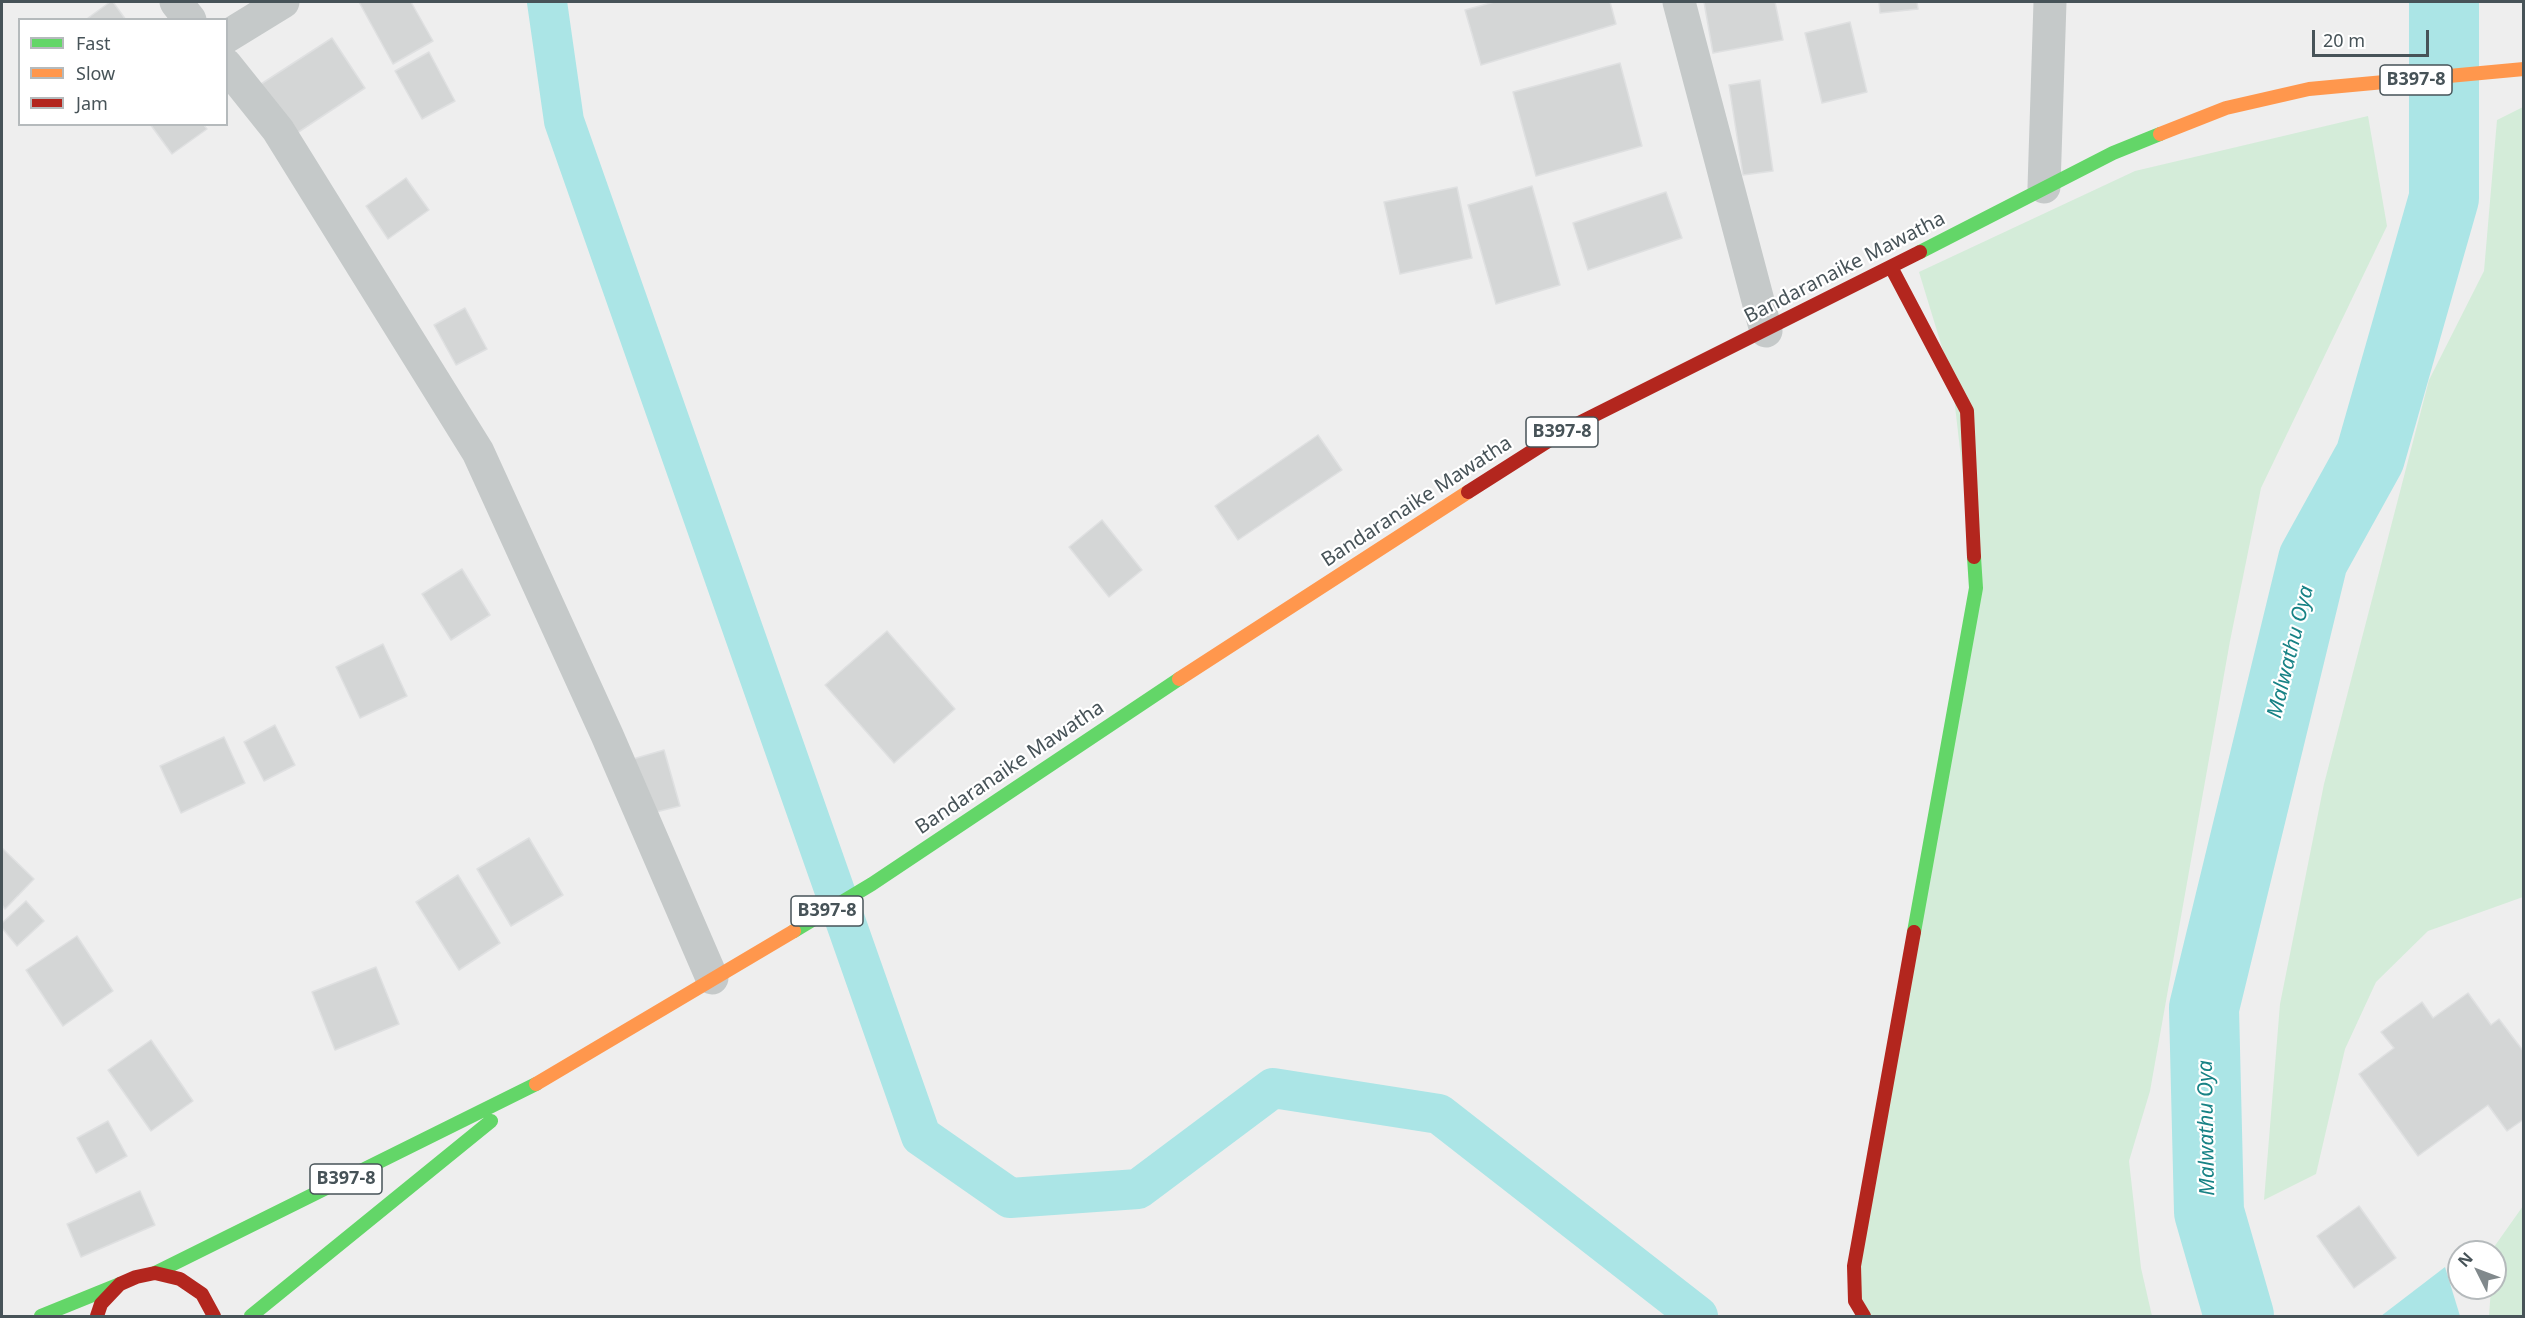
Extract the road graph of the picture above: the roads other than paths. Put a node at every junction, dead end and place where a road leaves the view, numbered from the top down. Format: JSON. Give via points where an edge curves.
{"nodes":[{"id":1,"x":176,"y":2,"type":"edge"},
{"id":2,"x":283,"y":2,"type":"edge"},
{"id":3,"x":1678,"y":2,"type":"edge"},
{"id":4,"x":2050,"y":2,"type":"edge"},
{"id":5,"x":188,"y":18,"type":"edge"},
{"id":6,"x":228,"y":36,"type":"edge"},
{"id":7,"x":228,"y":68,"type":"edge"},
{"id":8,"x":2523,"y":69,"type":"edge"},
{"id":9,"x":2044,"y":187,"type":"junction"},
{"id":10,"x":1891,"y":267,"type":"junction"},
{"id":11,"x":1766,"y":331,"type":"junction"},
{"id":12,"x":712,"y":978,"type":"junction"},
{"id":13,"x":536,"y":1084,"type":"junction"},
{"id":14,"x":155,"y":1273,"type":"junction"},
{"id":15,"x":120,"y":1284,"type":"junction"},
{"id":16,"x":41,"y":1317,"type":"edge"},
{"id":17,"x":97,"y":1317,"type":"edge"},
{"id":18,"x":214,"y":1317,"type":"edge"},
{"id":19,"x":252,"y":1317,"type":"edge"},
{"id":20,"x":1864,"y":1317,"type":"edge"}],
"edges":[{"from":1,"to":5,"type":"street"},
{"from":2,"to":6,"type":"street"},
{"from":3,"to":11,"type":"street"},
{"from":4,"to":9,"type":"street"},
{"from":7,"to":12,"type":"street","via":[[278,130],[478,452]]},
{"from":8,"to":9,"type":"main road","name":"Bandaranaike Mawatha","number":"B397-8","via":[[2309,89],[2226,108],[2114,153]]},
{"from":9,"to":10,"type":"main road","name":"Bandaranaike Mawatha","number":"B397-8"},
{"from":10,"to":11,"type":"main road","name":"Bandaranaike Mawatha","number":"B397-8"},
{"from":10,"to":20,"type":"main road","via":[[1967,411],[1976,588],[1854,1266],[1855,1301]]},
{"from":11,"to":12,"type":"main road","name":"Bandaranaike Mawatha","number":"B397-8","via":[[1567,429],[1229,646],[872,884]]},
{"from":12,"to":13,"type":"main road","name":"Bandaranaike Mawatha","number":"B397-8"},
{"from":13,"to":14,"type":"main road","name":"Bandaranaike Mawatha","number":"B397-8"},
{"from":13,"to":19,"type":"main road","name":"Bandaranaike Mawatha","number":"B397-8"},
{"from":14,"to":15,"type":"main road","name":"Bandaranaike Mawatha"},
{"from":14,"to":18,"type":"main road","via":[[180,1279],[202,1294]]},
{"from":15,"to":16,"type":"main road","name":"Bandaranaike Mawatha"},
{"from":15,"to":17,"type":"main road","via":[[101,1304]]}]}
